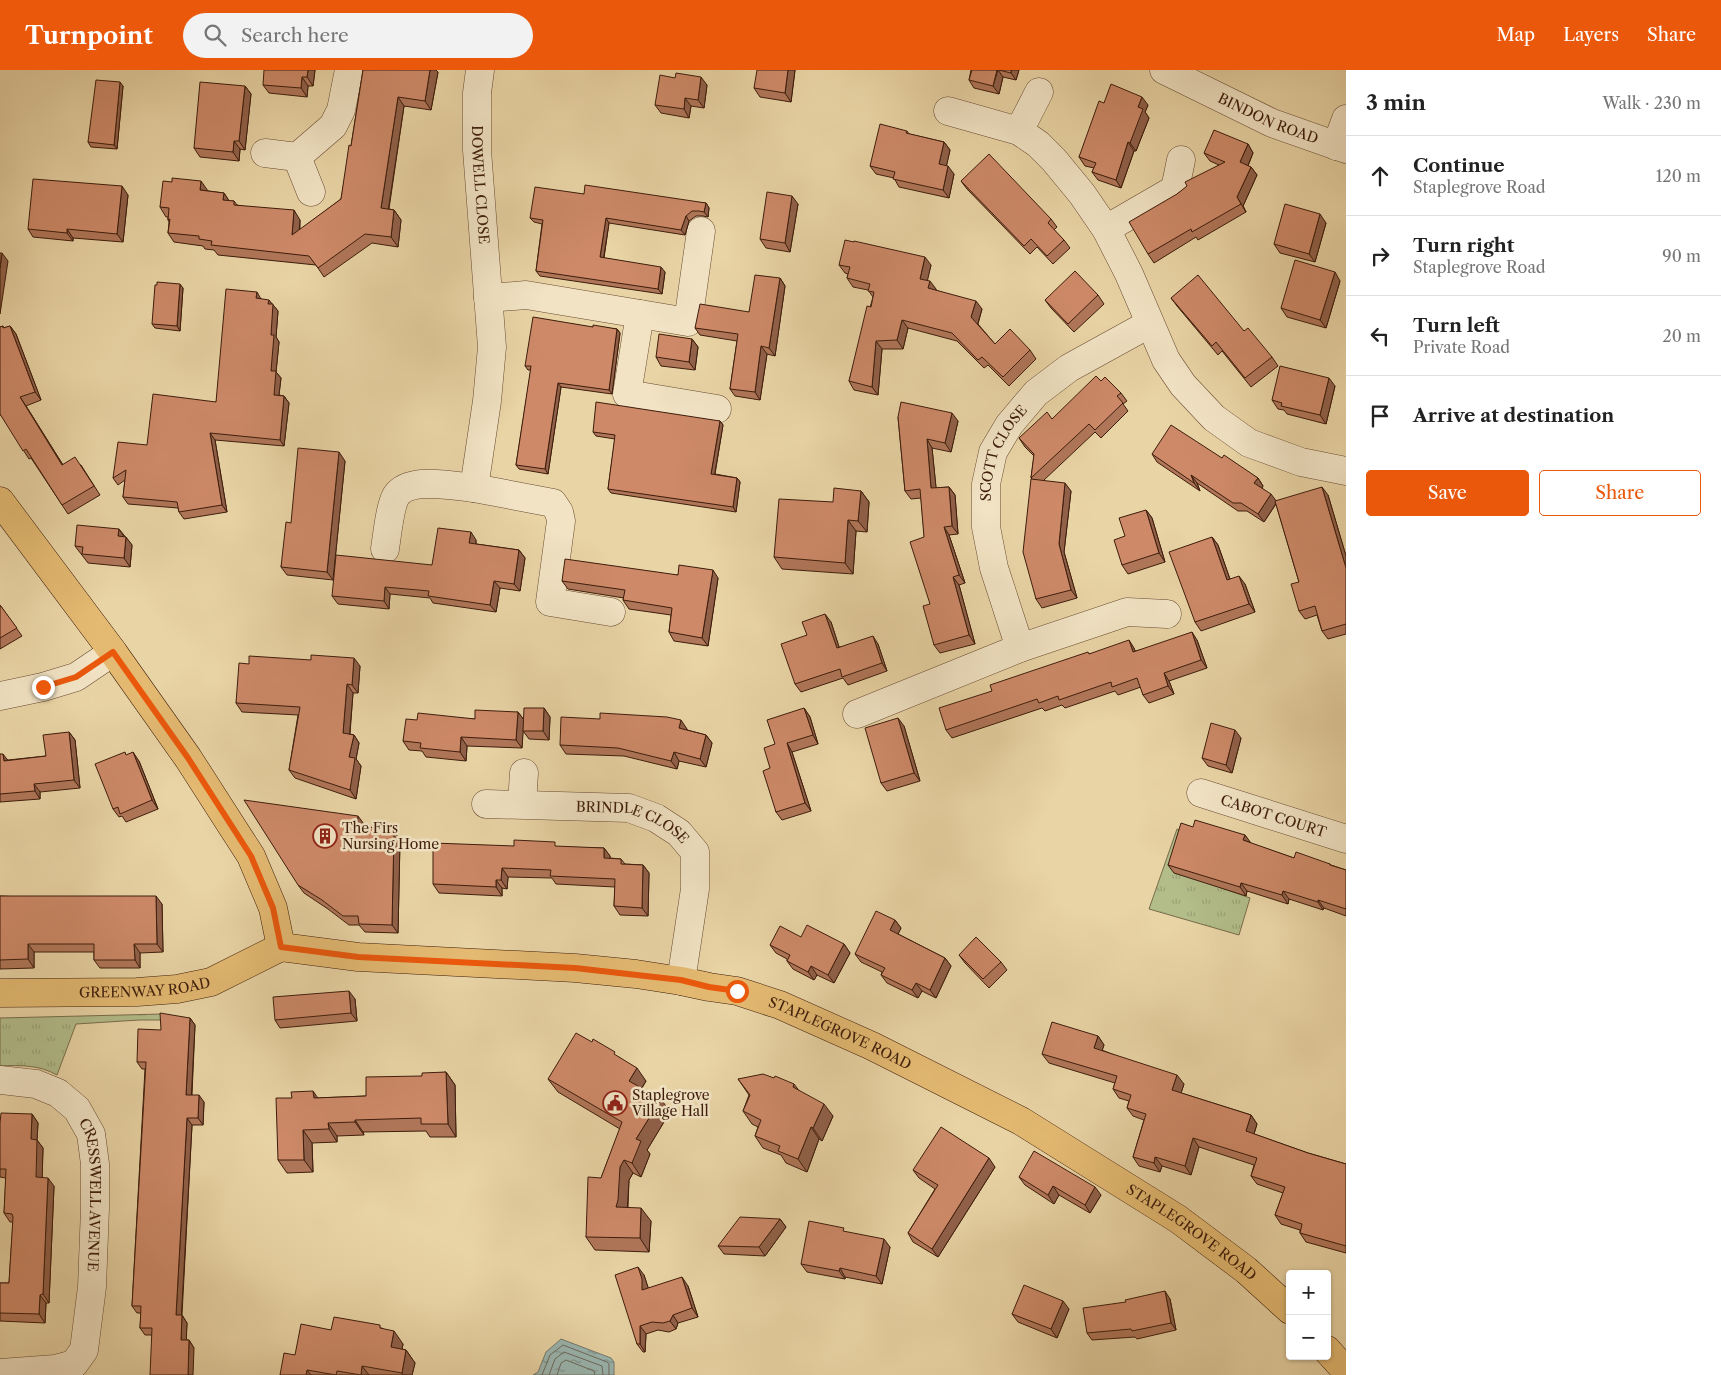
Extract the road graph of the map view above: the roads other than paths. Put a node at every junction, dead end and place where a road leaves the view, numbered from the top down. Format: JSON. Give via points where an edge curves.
{"nodes":[{"id":1,"x":349,"y":70,"type":"edge"},
{"id":2,"x":480,"y":70,"type":"edge"},
{"id":3,"x":1164,"y":70,"type":"edge"},
{"id":4,"x":1039,"y":92,"type":"dead end"},
{"id":5,"x":948,"y":111,"type":"dead end"},
{"id":6,"x":1346,"y":119,"type":"edge"},
{"id":7,"x":1019,"y":131,"type":"junction"},
{"id":8,"x":1341,"y":147,"type":"edge"},
{"id":9,"x":265,"y":153,"type":"dead end"},
{"id":10,"x":297,"y":158,"type":"junction"},
{"id":11,"x":1181,"y":160,"type":"dead end"},
{"id":12,"x":311,"y":192,"type":"dead end"},
{"id":13,"x":1106,"y":229,"type":"junction"},
{"id":14,"x":701,"y":231,"type":"dead end"},
{"id":15,"x":488,"y":298,"type":"junction"},
{"id":16,"x":640,"y":314,"type":"junction"},
{"id":17,"x":1149,"y":324,"type":"junction"},
{"id":18,"x":717,"y":409,"type":"dead end"},
{"id":19,"x":1345,"y":465,"type":"edge"},
{"id":20,"x":474,"y":488,"type":"junction"},
{"id":21,"x":0,"y":501,"type":"edge"},
{"id":22,"x":385,"y":549,"type":"dead end"},
{"id":23,"x":612,"y":612,"type":"dead end"},
{"id":24,"x":1167,"y":614,"type":"dead end"},
{"id":25,"x":1020,"y":648,"type":"junction"},
{"id":26,"x":113,"y":652,"type":"junction"},
{"id":27,"x":0,"y":696,"type":"edge"},
{"id":28,"x":857,"y":714,"type":"dead end"},
{"id":29,"x":524,"y":773,"type":"dead end"},
{"id":30,"x":1202,"y":794,"type":"dead end"},
{"id":31,"x":486,"y":804,"type":"dead end"},
{"id":32,"x":522,"y":804,"type":"junction"},
{"id":33,"x":1346,"y":839,"type":"edge"},
{"id":34,"x":281,"y":947,"type":"junction"},
{"id":35,"x":681,"y":980,"type":"junction"},
{"id":36,"x":0,"y":993,"type":"edge"},
{"id":37,"x":0,"y":1080,"type":"edge"},
{"id":38,"x":1286,"y":1306,"type":"edge"},
{"id":39,"x":1331,"y":1355,"type":"edge"},
{"id":40,"x":76,"y":1370,"type":"edge"},
{"id":41,"x":1346,"y":1372,"type":"edge"},
{"id":42,"x":0,"y":1373,"type":"edge"}],
"edges":[{"from":1,"to":10,"type":"street","via":[[341,110],[333,126]]},
{"from":2,"to":15,"type":"street","name":"DOWELL CLOSE","via":[[477,150]]},
{"from":3,"to":8,"type":"street","name":"BINDON ROAD","via":[[1272,123]]},
{"from":4,"to":7,"type":"street"},
{"from":5,"to":7,"type":"street"},
{"from":6,"to":8,"type":"street"},
{"from":7,"to":13,"type":"street","via":[[1054,160]]},
{"from":9,"to":10,"type":"street"},
{"from":10,"to":12,"type":"street"},
{"from":11,"to":13,"type":"street","via":[[1175,189]]},
{"from":13,"to":17,"type":"street"},
{"from":14,"to":16,"type":"street","via":[[688,322]]},
{"from":15,"to":16,"type":"street","via":[[526,295]]},
{"from":15,"to":20,"type":"street","name":"DOWELL CLOSE","via":[[492,347]]},
{"from":16,"to":18,"type":"street","via":[[627,394]]},
{"from":17,"to":19,"type":"street","via":[[1166,360],[1183,385],[1214,418],[1248,443],[1301,462]]},
{"from":17,"to":25,"type":"street","name":"SCOTT CLOSE","via":[[1069,368],[1036,393],[1009,425],[993,452],[986,484],[986,527],[994,568]]},
{"from":20,"to":22,"type":"street","via":[[431,483],[405,488],[396,496]]},
{"from":20,"to":23,"type":"street","via":[[553,502],[561,521],[550,602]]},
{"from":21,"to":26,"type":"main road"},
{"from":24,"to":25,"type":"street","via":[[1127,612]]},
{"from":25,"to":28,"type":"street"},
{"from":26,"to":27,"type":"street","via":[[76,677]]},
{"from":26,"to":34,"type":"main road","via":[[188,758],[251,856],[273,908]]},
{"from":29,"to":32,"type":"street"},
{"from":30,"to":33,"type":"street","name":"CABOT COURT"},
{"from":31,"to":32,"type":"street","name":"BRINDLE CLOSE"},
{"from":32,"to":35,"type":"street","name":"BRINDLE CLOSE","via":[[629,808],[656,818],[679,833],[695,852],[695,889]]},
{"from":34,"to":35,"type":"main road","name":"STAPLEGROVE ROAD","via":[[358,957],[575,968]]},
{"from":34,"to":36,"type":"main road","name":"GREENWAY ROAD","via":[[211,982],[177,988],[137,992]]},
{"from":35,"to":38,"type":"main road","name":"STAPLEGROVE ROAD","via":[[737,991],[780,1005],[872,1046],[1021,1121],[1178,1219],[1246,1270]]},
{"from":37,"to":40,"type":"street","name":"CRESSWELL AVENUE","via":[[36,1084],[58,1093],[77,1110],[91,1134],[95,1164],[92,1287],[84,1350]]},
{"from":39,"to":41,"type":"main road"},
{"from":40,"to":42,"type":"street","name":"CRESSWELL AVENUE"}]}
